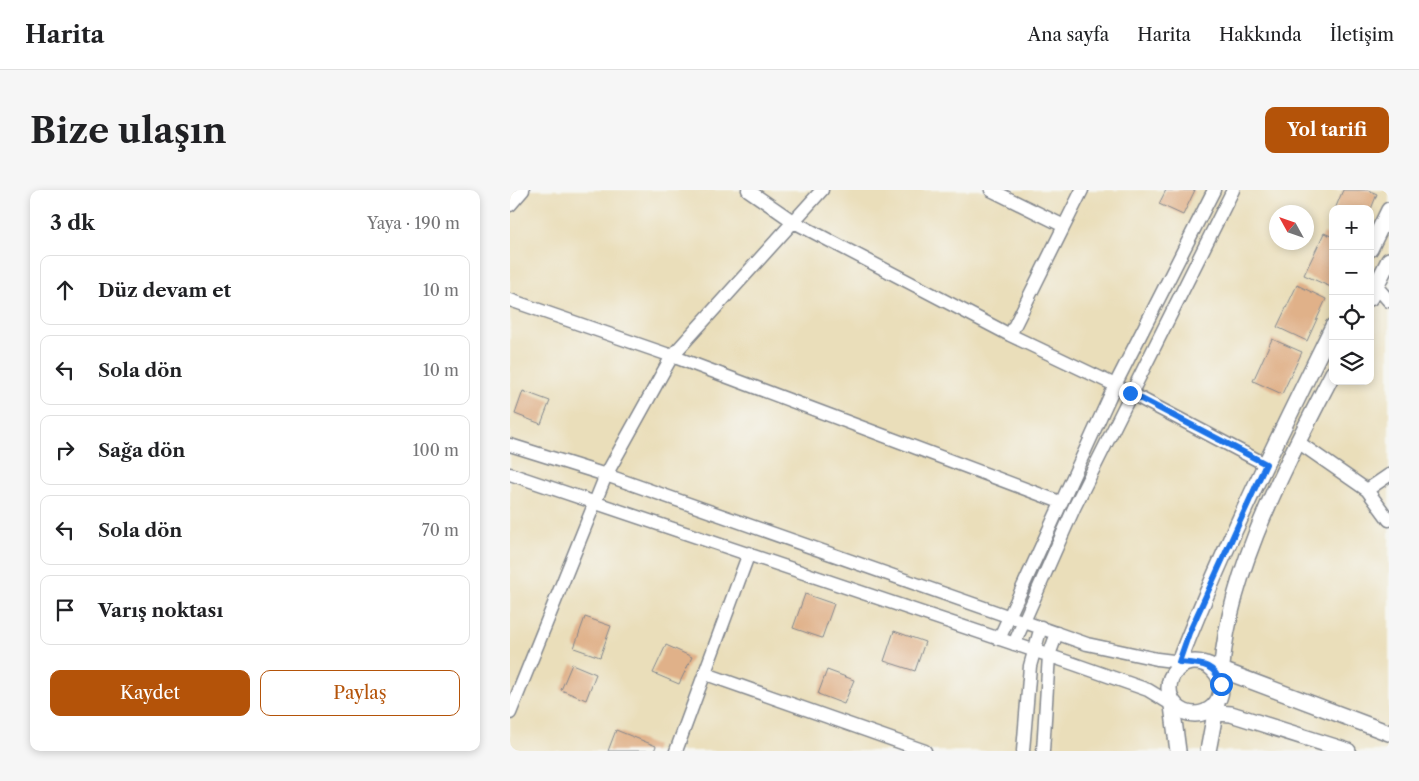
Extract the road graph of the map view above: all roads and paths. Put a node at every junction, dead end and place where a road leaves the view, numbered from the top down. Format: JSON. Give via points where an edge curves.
{"nodes":[{"id":1,"x":523,"y":190,"type":"edge"},
{"id":2,"x":748,"y":190,"type":"edge"},
{"id":3,"x":822,"y":190,"type":"edge"},
{"id":4,"x":991,"y":190,"type":"edge"},
{"id":5,"x":1082,"y":190,"type":"edge"},
{"id":6,"x":1214,"y":190,"type":"edge"},
{"id":7,"x":1233,"y":190,"type":"edge"},
{"id":8,"x":510,"y":204,"type":"edge"},
{"id":9,"x":1389,"y":210,"type":"edge"},
{"id":10,"x":794,"y":222,"type":"junction"},
{"id":11,"x":1064,"y":226,"type":"junction"},
{"id":12,"x":1374,"y":241,"type":"edge"},
{"id":13,"x":1389,"y":260,"type":"edge"},
{"id":14,"x":1374,"y":290,"type":"edge"},
{"id":15,"x":1374,"y":293,"type":"edge"},
{"id":16,"x":510,"y":300,"type":"edge"},
{"id":17,"x":1389,"y":301,"type":"edge"},
{"id":18,"x":1329,"y":334,"type":"edge"},
{"id":19,"x":1010,"y":335,"type":"junction"},
{"id":20,"x":672,"y":356,"type":"junction"},
{"id":21,"x":1329,"y":381,"type":"edge"},
{"id":22,"x":1115,"y":385,"type":"junction"},
{"id":23,"x":1130,"y":393,"type":"junction"},
{"id":24,"x":1298,"y":442,"type":"junction"},
{"id":25,"x":510,"y":445,"type":"edge"},
{"id":26,"x":1266,"y":464,"type":"junction"},
{"id":27,"x":510,"y":474,"type":"edge"},
{"id":28,"x":606,"y":475,"type":"junction"},
{"id":29,"x":1389,"y":475,"type":"edge"},
{"id":30,"x":1367,"y":490,"type":"junction"},
{"id":31,"x":1060,"y":502,"type":"junction"},
{"id":32,"x":595,"y":503,"type":"junction"},
{"id":33,"x":1389,"y":520,"type":"edge"},
{"id":34,"x":749,"y":553,"type":"junction"},
{"id":35,"x":1010,"y":616,"type":"junction"},
{"id":36,"x":1024,"y":621,"type":"junction"},
{"id":37,"x":1041,"y":627,"type":"junction"},
{"id":38,"x":1057,"y":633,"type":"junction"},
{"id":39,"x":1000,"y":639,"type":"junction"},
{"id":40,"x":1014,"y":644,"type":"junction"},
{"id":41,"x":1034,"y":650,"type":"junction"},
{"id":42,"x":1049,"y":655,"type":"junction"},
{"id":43,"x":1181,"y":665,"type":"junction"},
{"id":44,"x":706,"y":674,"type":"junction"},
{"id":45,"x":1221,"y":677,"type":"junction"},
{"id":46,"x":1175,"y":703,"type":"junction"},
{"id":47,"x":1213,"y":709,"type":"junction"},
{"id":48,"x":510,"y":714,"type":"edge"},
{"id":49,"x":1389,"y":733,"type":"edge"},
{"id":50,"x":911,"y":749,"type":"edge"},
{"id":51,"x":676,"y":751,"type":"edge"},
{"id":52,"x":925,"y":751,"type":"edge"},
{"id":53,"x":1023,"y":751,"type":"edge"},
{"id":54,"x":1043,"y":751,"type":"edge"},
{"id":55,"x":1178,"y":751,"type":"edge"},
{"id":56,"x":1208,"y":751,"type":"edge"},
{"id":57,"x":1348,"y":751,"type":"edge"}],
"edges":[{"from":1,"to":8,"type":"street"},
{"from":2,"to":10,"type":"street"},
{"from":3,"to":10,"type":"street"},
{"from":4,"to":11,"type":"street"},
{"from":5,"to":11,"type":"street"},
{"from":6,"to":22,"type":"street"},
{"from":7,"to":23,"type":"street"},
{"from":9,"to":12,"type":"street"},
{"from":10,"to":19,"type":"street"},
{"from":10,"to":20,"type":"street"},
{"from":11,"to":19,"type":"street"},
{"from":13,"to":14,"type":"street"},
{"from":15,"to":17,"type":"street"},
{"from":16,"to":20,"type":"street"},
{"from":18,"to":26,"type":"street"},
{"from":19,"to":22,"type":"street"},
{"from":20,"to":28,"type":"street"},
{"from":20,"to":31,"type":"street"},
{"from":21,"to":24,"type":"street"},
{"from":22,"to":23,"type":"street"},
{"from":22,"to":31,"type":"street"},
{"from":23,"to":26,"type":"street"},
{"from":23,"to":36,"type":"street"},
{"from":24,"to":30,"type":"street"},
{"from":24,"to":45,"type":"street","via":[[1262,522],[1237,592],[1222,651]]},
{"from":25,"to":28,"type":"street"},
{"from":26,"to":43,"type":"street","via":[[1189,633]]},
{"from":27,"to":32,"type":"street"},
{"from":28,"to":32,"type":"street"},
{"from":28,"to":35,"type":"street"},
{"from":29,"to":30,"type":"street"},
{"from":30,"to":33,"type":"street"},
{"from":31,"to":35,"type":"street"},
{"from":32,"to":34,"type":"street"},
{"from":32,"to":48,"type":"street"},
{"from":34,"to":39,"type":"street"},
{"from":34,"to":44,"type":"street"},
{"from":35,"to":36,"type":"street"},
{"from":35,"to":39,"type":"street"},
{"from":36,"to":37,"type":"street"},
{"from":36,"to":40,"type":"street"},
{"from":37,"to":38,"type":"street"},
{"from":37,"to":41,"type":"street"},
{"from":38,"to":42,"type":"street"},
{"from":38,"to":43,"type":"street","via":[[1087,644]]},
{"from":39,"to":40,"type":"street"},
{"from":40,"to":41,"type":"street"},
{"from":41,"to":42,"type":"street"},
{"from":41,"to":53,"type":"street"},
{"from":42,"to":46,"type":"street","via":[[1148,690]]},
{"from":42,"to":54,"type":"street"},
{"from":43,"to":45,"type":"street","via":[[1206,664]]},
{"from":43,"to":46,"type":"street","via":[[1169,688]]},
{"from":44,"to":50,"type":"street"},
{"from":44,"to":51,"type":"street"},
{"from":45,"to":47,"type":"street"},
{"from":45,"to":49,"type":"street"},
{"from":46,"to":47,"type":"street","via":[[1189,713]]},
{"from":46,"to":55,"type":"street"},
{"from":47,"to":56,"type":"street"},
{"from":47,"to":57,"type":"street"},
{"from":50,"to":52,"type":"street"}]}
